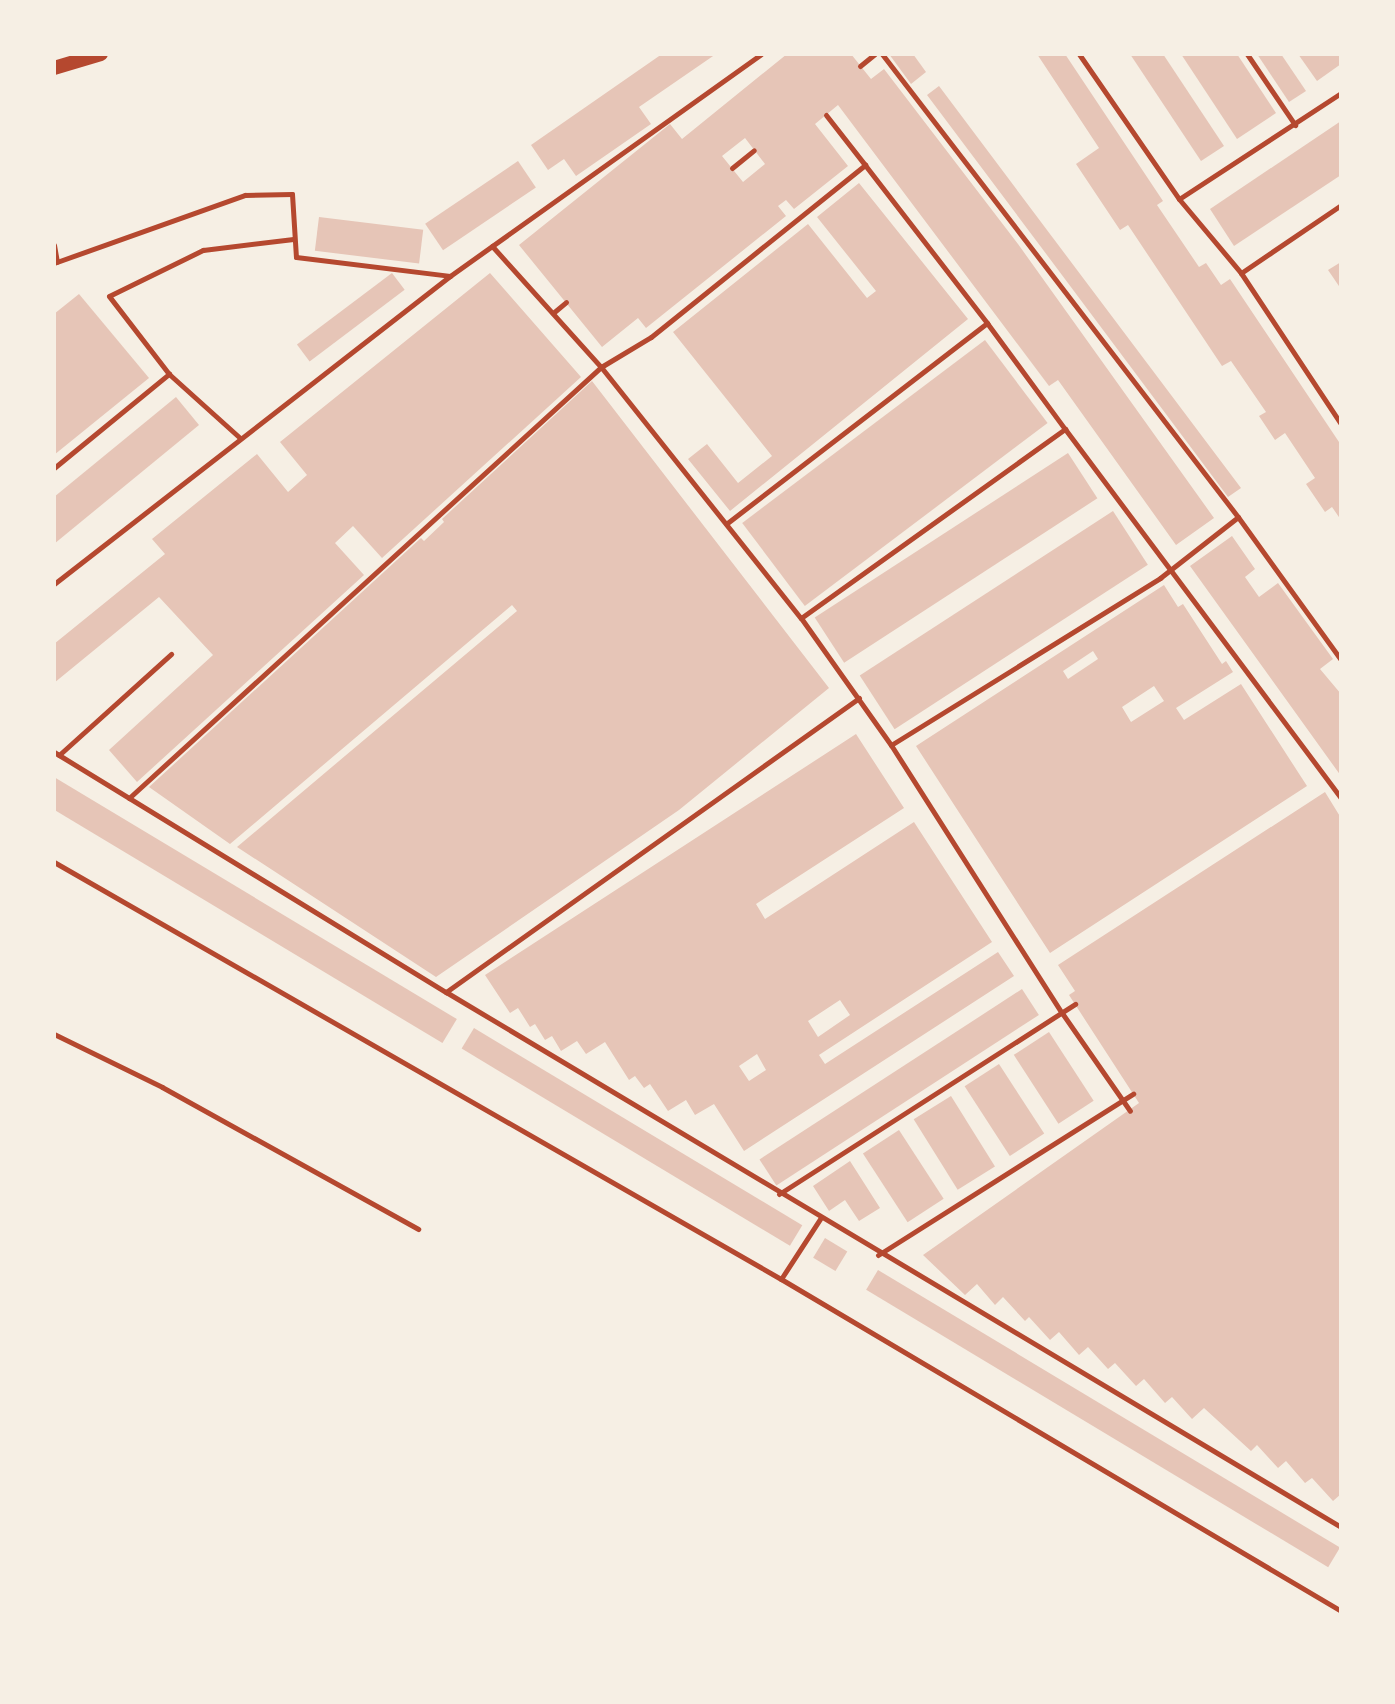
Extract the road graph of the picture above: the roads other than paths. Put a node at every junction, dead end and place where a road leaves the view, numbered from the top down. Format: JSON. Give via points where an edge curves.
{"nodes":[{"id":1,"x":101,"y":54,"type":"edge"},
{"id":2,"x":761,"y":54,"type":"edge"},
{"id":3,"x":875,"y":54,"type":"edge"},
{"id":4,"x":882,"y":54,"type":"edge"},
{"id":5,"x":1079,"y":54,"type":"edge"},
{"id":6,"x":1247,"y":54,"type":"edge"},
{"id":7,"x":860,"y":66,"type":"dead end"},
{"id":8,"x":54,"y":68,"type":"edge"},
{"id":9,"x":1341,"y":93,"type":"edge"},
{"id":10,"x":826,"y":115,"type":"dead end"},
{"id":11,"x":1295,"y":125,"type":"junction"},
{"id":12,"x":754,"y":150,"type":"dead end"},
{"id":13,"x":865,"y":165,"type":"junction"},
{"id":14,"x":732,"y":168,"type":"dead end"},
{"id":15,"x":1179,"y":199,"type":"junction"},
{"id":16,"x":1341,"y":205,"type":"edge"},
{"id":17,"x":293,"y":239,"type":"junction"},
{"id":18,"x":54,"y":245,"type":"edge"},
{"id":19,"x":492,"y":246,"type":"junction"},
{"id":20,"x":55,"y":263,"type":"edge"},
{"id":21,"x":1241,"y":274,"type":"junction"},
{"id":22,"x":450,"y":276,"type":"junction"},
{"id":23,"x":566,"y":302,"type":"dead end"},
{"id":24,"x":553,"y":313,"type":"junction"},
{"id":25,"x":987,"y":323,"type":"junction"},
{"id":26,"x":601,"y":367,"type":"junction"},
{"id":27,"x":169,"y":374,"type":"junction"},
{"id":28,"x":1341,"y":424,"type":"edge"},
{"id":29,"x":1065,"y":429,"type":"junction"},
{"id":30,"x":240,"y":438,"type":"junction"},
{"id":31,"x":54,"y":468,"type":"edge"},
{"id":32,"x":1238,"y":517,"type":"junction"},
{"id":33,"x":726,"y":524,"type":"junction"},
{"id":34,"x":1169,"y":570,"type":"junction"},
{"id":35,"x":54,"y":584,"type":"edge"},
{"id":36,"x":801,"y":618,"type":"junction"},
{"id":37,"x":171,"y":654,"type":"dead end"},
{"id":38,"x":1341,"y":660,"type":"edge"},
{"id":39,"x":859,"y":698,"type":"junction"},
{"id":40,"x":891,"y":745,"type":"junction"},
{"id":41,"x":57,"y":754,"type":"edge"},
{"id":42,"x":129,"y":798,"type":"junction"},
{"id":43,"x":1341,"y":798,"type":"edge"},
{"id":44,"x":54,"y":862,"type":"edge"},
{"id":45,"x":446,"y":992,"type":"junction"},
{"id":46,"x":1075,"y":1004,"type":"dead end"},
{"id":47,"x":1062,"y":1013,"type":"junction"},
{"id":48,"x":54,"y":1034,"type":"edge"},
{"id":49,"x":1133,"y":1094,"type":"dead end"},
{"id":50,"x":1121,"y":1101,"type":"junction"},
{"id":51,"x":1130,"y":1111,"type":"dead end"},
{"id":52,"x":779,"y":1194,"type":"junction"},
{"id":53,"x":820,"y":1219,"type":"junction"},
{"id":54,"x":418,"y":1229,"type":"dead end"},
{"id":55,"x":878,"y":1255,"type":"junction"},
{"id":56,"x":781,"y":1279,"type":"junction"},
{"id":57,"x":1341,"y":1528,"type":"edge"},
{"id":58,"x":1341,"y":1611,"type":"edge"}],
"edges":[{"from":1,"to":8,"type":"main road"},
{"from":2,"to":19,"type":"lane"},
{"from":3,"to":7,"type":"lane"},
{"from":4,"to":32,"type":"lane"},
{"from":5,"to":15,"type":"lane"},
{"from":6,"to":11,"type":"lane"},
{"from":9,"to":11,"type":"lane"},
{"from":10,"to":13,"type":"lane"},
{"from":11,"to":15,"type":"lane"},
{"from":12,"to":14,"type":"lane"},
{"from":13,"to":25,"type":"lane"},
{"from":13,"to":26,"type":"lane","via":[[651,337]]},
{"from":15,"to":21,"type":"lane"},
{"from":16,"to":21,"type":"lane"},
{"from":17,"to":20,"type":"lane","via":[[292,194],[245,195]]},
{"from":17,"to":22,"type":"lane","via":[[296,257]]},
{"from":17,"to":27,"type":"lane","via":[[203,250],[109,296]]},
{"from":18,"to":20,"type":"lane"},
{"from":19,"to":22,"type":"lane"},
{"from":19,"to":24,"type":"lane"},
{"from":21,"to":28,"type":"lane"},
{"from":22,"to":30,"type":"lane"},
{"from":23,"to":24,"type":"lane"},
{"from":24,"to":26,"type":"lane"},
{"from":25,"to":29,"type":"lane"},
{"from":25,"to":33,"type":"lane"},
{"from":26,"to":33,"type":"lane"},
{"from":26,"to":42,"type":"lane"},
{"from":27,"to":30,"type":"lane"},
{"from":27,"to":31,"type":"lane"},
{"from":29,"to":34,"type":"lane"},
{"from":29,"to":36,"type":"lane"},
{"from":30,"to":35,"type":"lane"},
{"from":32,"to":34,"type":"lane"},
{"from":32,"to":38,"type":"lane"},
{"from":33,"to":36,"type":"lane"},
{"from":34,"to":40,"type":"lane"},
{"from":34,"to":43,"type":"lane"},
{"from":36,"to":39,"type":"lane"},
{"from":37,"to":41,"type":"lane"},
{"from":39,"to":40,"type":"lane"},
{"from":39,"to":45,"type":"lane"},
{"from":40,"to":47,"type":"lane"},
{"from":41,"to":42,"type":"lane"},
{"from":42,"to":45,"type":"lane"},
{"from":44,"to":56,"type":"lane"},
{"from":45,"to":52,"type":"lane"},
{"from":46,"to":47,"type":"lane"},
{"from":47,"to":50,"type":"lane"},
{"from":47,"to":52,"type":"lane"},
{"from":48,"to":54,"type":"lane","via":[[162,1087]]},
{"from":49,"to":50,"type":"lane"},
{"from":50,"to":51,"type":"lane"},
{"from":50,"to":55,"type":"lane"},
{"from":52,"to":53,"type":"lane"},
{"from":53,"to":55,"type":"lane"},
{"from":53,"to":56,"type":"lane"},
{"from":55,"to":57,"type":"lane"},
{"from":56,"to":58,"type":"lane"}]}
